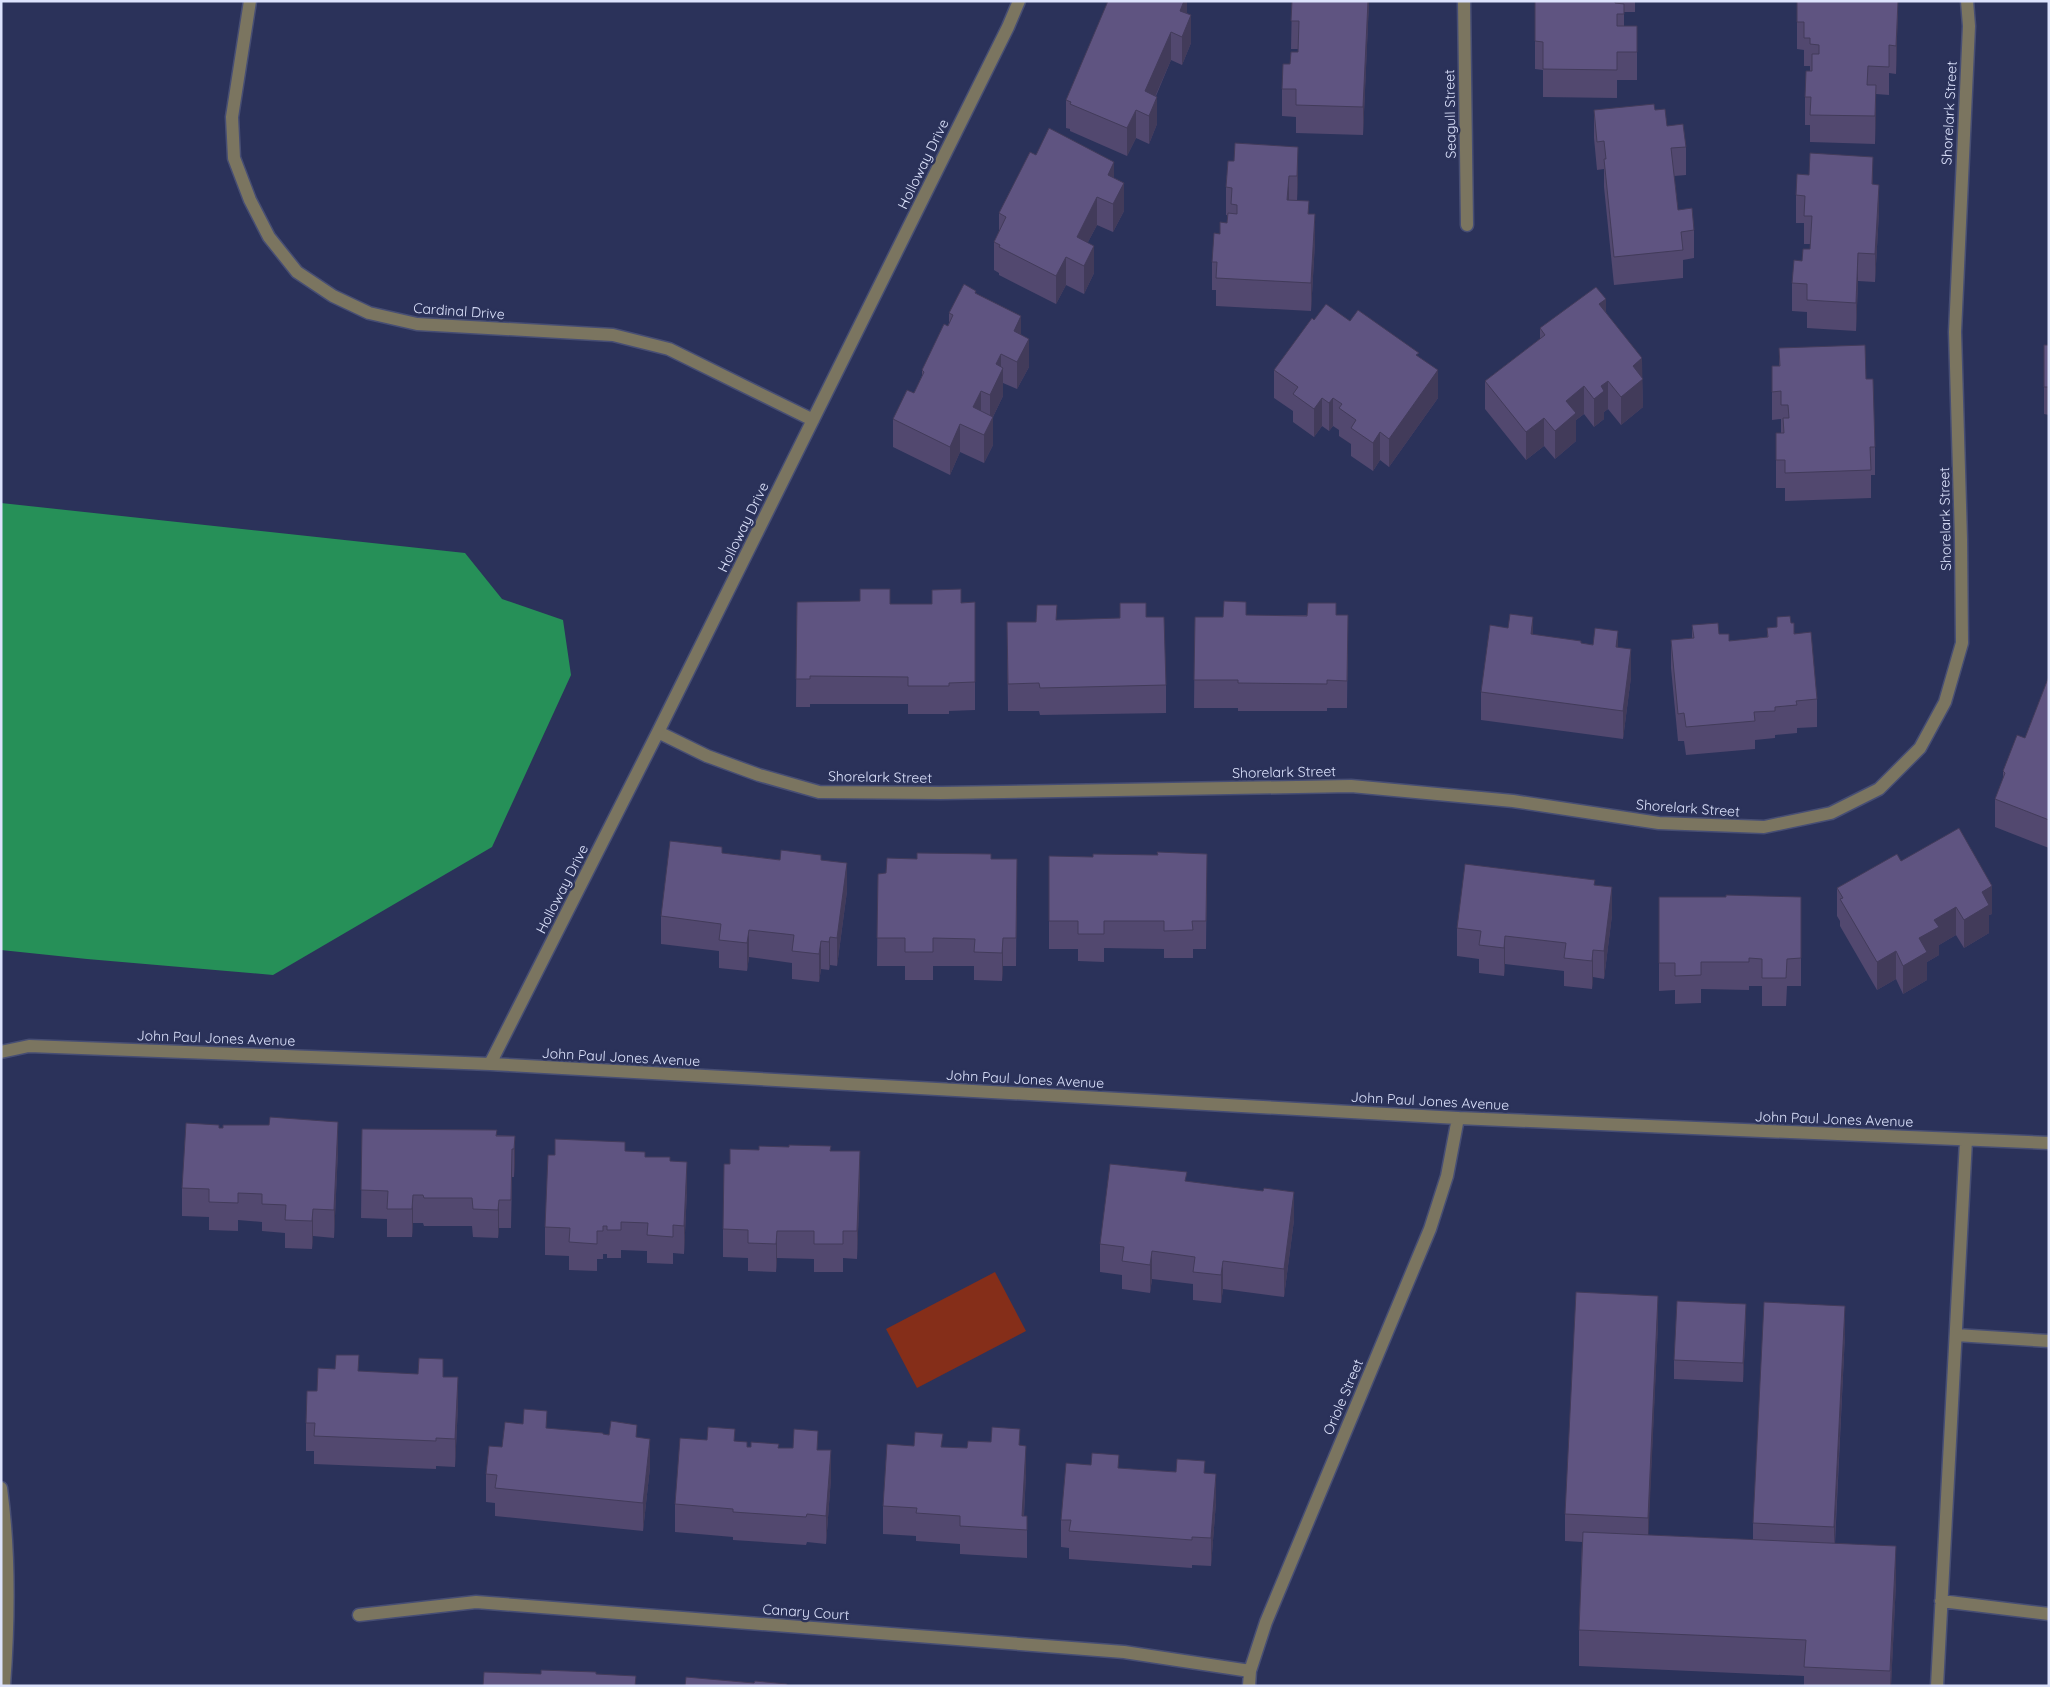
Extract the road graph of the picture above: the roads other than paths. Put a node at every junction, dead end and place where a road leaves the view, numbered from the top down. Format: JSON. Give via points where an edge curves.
{"nodes":[{"id":1,"x":250,"y":1,"type":"edge"},
{"id":2,"x":1019,"y":1,"type":"edge"},
{"id":3,"x":1464,"y":1,"type":"edge"},
{"id":4,"x":1966,"y":1,"type":"edge"},
{"id":5,"x":1466,"y":225,"type":"dead end"},
{"id":6,"x":813,"y":420,"type":"junction"},
{"id":7,"x":658,"y":732,"type":"junction"},
{"id":8,"x":1,"y":1052,"type":"edge"},
{"id":9,"x":490,"y":1064,"type":"junction"},
{"id":10,"x":1458,"y":1118,"type":"junction"},
{"id":11,"x":1966,"y":1140,"type":"junction"},
{"id":12,"x":2049,"y":1143,"type":"edge"},
{"id":13,"x":1956,"y":1335,"type":"junction"},
{"id":14,"x":2049,"y":1341,"type":"edge"},
{"id":15,"x":1,"y":1488,"type":"edge"},
{"id":16,"x":1942,"y":1601,"type":"junction"},
{"id":17,"x":2049,"y":1614,"type":"edge"},
{"id":18,"x":359,"y":1615,"type":"dead end"},
{"id":19,"x":1250,"y":1671,"type":"junction"},
{"id":20,"x":4,"y":1686,"type":"edge"},
{"id":21,"x":1249,"y":1686,"type":"edge"},
{"id":22,"x":1937,"y":1686,"type":"edge"}],
"edges":[{"from":1,"to":6,"type":"street","name":"Cardinal Drive","via":[[232,117],[234,158],[250,200],[270,237],[297,272],[333,296],[369,313],[417,324],[613,335],[669,349]]},
{"from":2,"to":6,"type":"street","name":"Holloway Drive"},
{"from":3,"to":5,"type":"street","name":"Seagull Street"},
{"from":4,"to":7,"type":"street","name":"Shorelark Street","via":[[1969,26],[1955,332],[1962,642],[1945,702],[1920,748],[1879,789],[1831,813],[1764,827],[1659,823],[1513,801],[1351,786],[819,792],[707,756]]},
{"from":6,"to":7,"type":"street","name":"Holloway Drive"},
{"from":7,"to":9,"type":"street","name":"Holloway Drive"},
{"from":8,"to":9,"type":"street","name":"John Paul Jones Avenue","via":[[29,1046]]},
{"from":9,"to":10,"type":"street","name":"John Paul Jones Avenue"},
{"from":10,"to":11,"type":"street","name":"John Paul Jones Avenue"},
{"from":10,"to":19,"type":"street","name":"Oriole Street","via":[[1447,1176],[1430,1229],[1266,1622]]},
{"from":11,"to":12,"type":"street","name":"John Paul Jones Avenue"},
{"from":11,"to":13,"type":"street"},
{"from":13,"to":14,"type":"street"},
{"from":13,"to":16,"type":"street"},
{"from":15,"to":20,"type":"street","via":[[7,1529],[8,1623]]},
{"from":16,"to":17,"type":"street"},
{"from":16,"to":22,"type":"street"},
{"from":18,"to":19,"type":"street","name":"Canary Court","via":[[476,1602],[1124,1652]]},
{"from":19,"to":21,"type":"street","name":"Oriole Street"}]}
